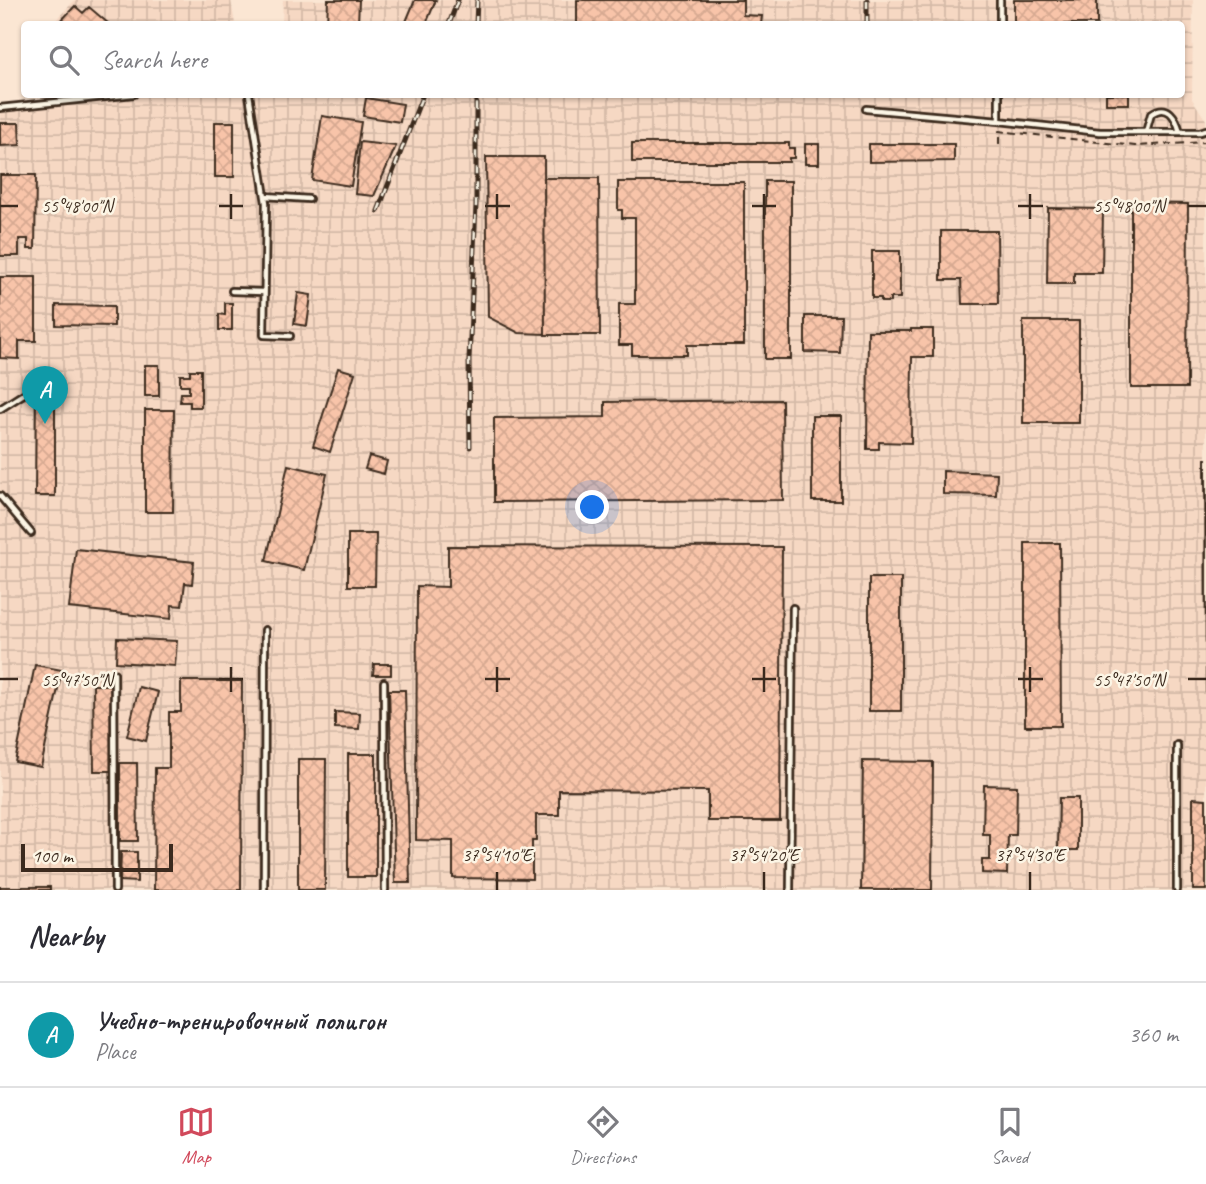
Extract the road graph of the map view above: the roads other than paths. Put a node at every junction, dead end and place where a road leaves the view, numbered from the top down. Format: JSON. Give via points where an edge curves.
{"nodes":[{"id":1,"x":1000,"y":0,"type":"edge"},
{"id":2,"x":1000,"y":21,"type":"edge"},
{"id":3,"x":96,"y":98,"type":"edge"},
{"id":4,"x":250,"y":98,"type":"edge"},
{"id":5,"x":999,"y":98,"type":"edge"},
{"id":6,"x":0,"y":108,"type":"edge"},
{"id":7,"x":866,"y":109,"type":"dead end"},
{"id":8,"x":999,"y":121,"type":"junction"},
{"id":9,"x":1100,"y":123,"type":"dead end"},
{"id":10,"x":1206,"y":130,"type":"edge"},
{"id":11,"x":1100,"y":132,"type":"junction"},
{"id":12,"x":1146,"y":132,"type":"junction"},
{"id":13,"x":1180,"y":132,"type":"junction"},
{"id":14,"x":265,"y":196,"type":"junction"},
{"id":15,"x":309,"y":199,"type":"dead end"},
{"id":16,"x":232,"y":291,"type":"dead end"},
{"id":17,"x":264,"y":292,"type":"junction"},
{"id":18,"x":290,"y":336,"type":"dead end"},
{"id":19,"x":36,"y":386,"type":"dead end"},
{"id":20,"x":0,"y":409,"type":"edge"},
{"id":21,"x":0,"y":496,"type":"edge"},
{"id":22,"x":32,"y":533,"type":"dead end"},
{"id":23,"x":793,"y":608,"type":"dead end"},
{"id":24,"x":265,"y":630,"type":"dead end"},
{"id":25,"x":114,"y":673,"type":"dead end"},
{"id":26,"x":384,"y":682,"type":"dead end"},
{"id":27,"x":1177,"y":745,"type":"dead end"},
{"id":28,"x":115,"y":890,"type":"edge"},
{"id":29,"x":264,"y":890,"type":"edge"},
{"id":30,"x":385,"y":890,"type":"edge"},
{"id":31,"x":790,"y":890,"type":"edge"},
{"id":32,"x":1177,"y":890,"type":"edge"}],
"edges":[{"from":1,"to":2,"type":"lane"},
{"from":3,"to":6,"type":"lane"},
{"from":4,"to":14,"type":"lane"},
{"from":5,"to":8,"type":"lane"},
{"from":7,"to":8,"type":"lane"},
{"from":8,"to":11,"type":"lane"},
{"from":9,"to":11,"type":"lane"},
{"from":10,"to":13,"type":"lane"},
{"from":11,"to":12,"type":"lane"},
{"from":12,"to":13,"type":"lane"},
{"from":12,"to":13,"type":"lane","via":[[1151,114],[1165,110],[1173,115]]},
{"from":14,"to":15,"type":"lane"},
{"from":14,"to":17,"type":"lane"},
{"from":16,"to":17,"type":"lane"},
{"from":17,"to":18,"type":"lane","via":[[264,335]]},
{"from":19,"to":20,"type":"lane"},
{"from":21,"to":22,"type":"lane"},
{"from":23,"to":31,"type":"lane"},
{"from":24,"to":29,"type":"lane"},
{"from":25,"to":28,"type":"lane"},
{"from":26,"to":30,"type":"lane"},
{"from":27,"to":32,"type":"lane"}]}
